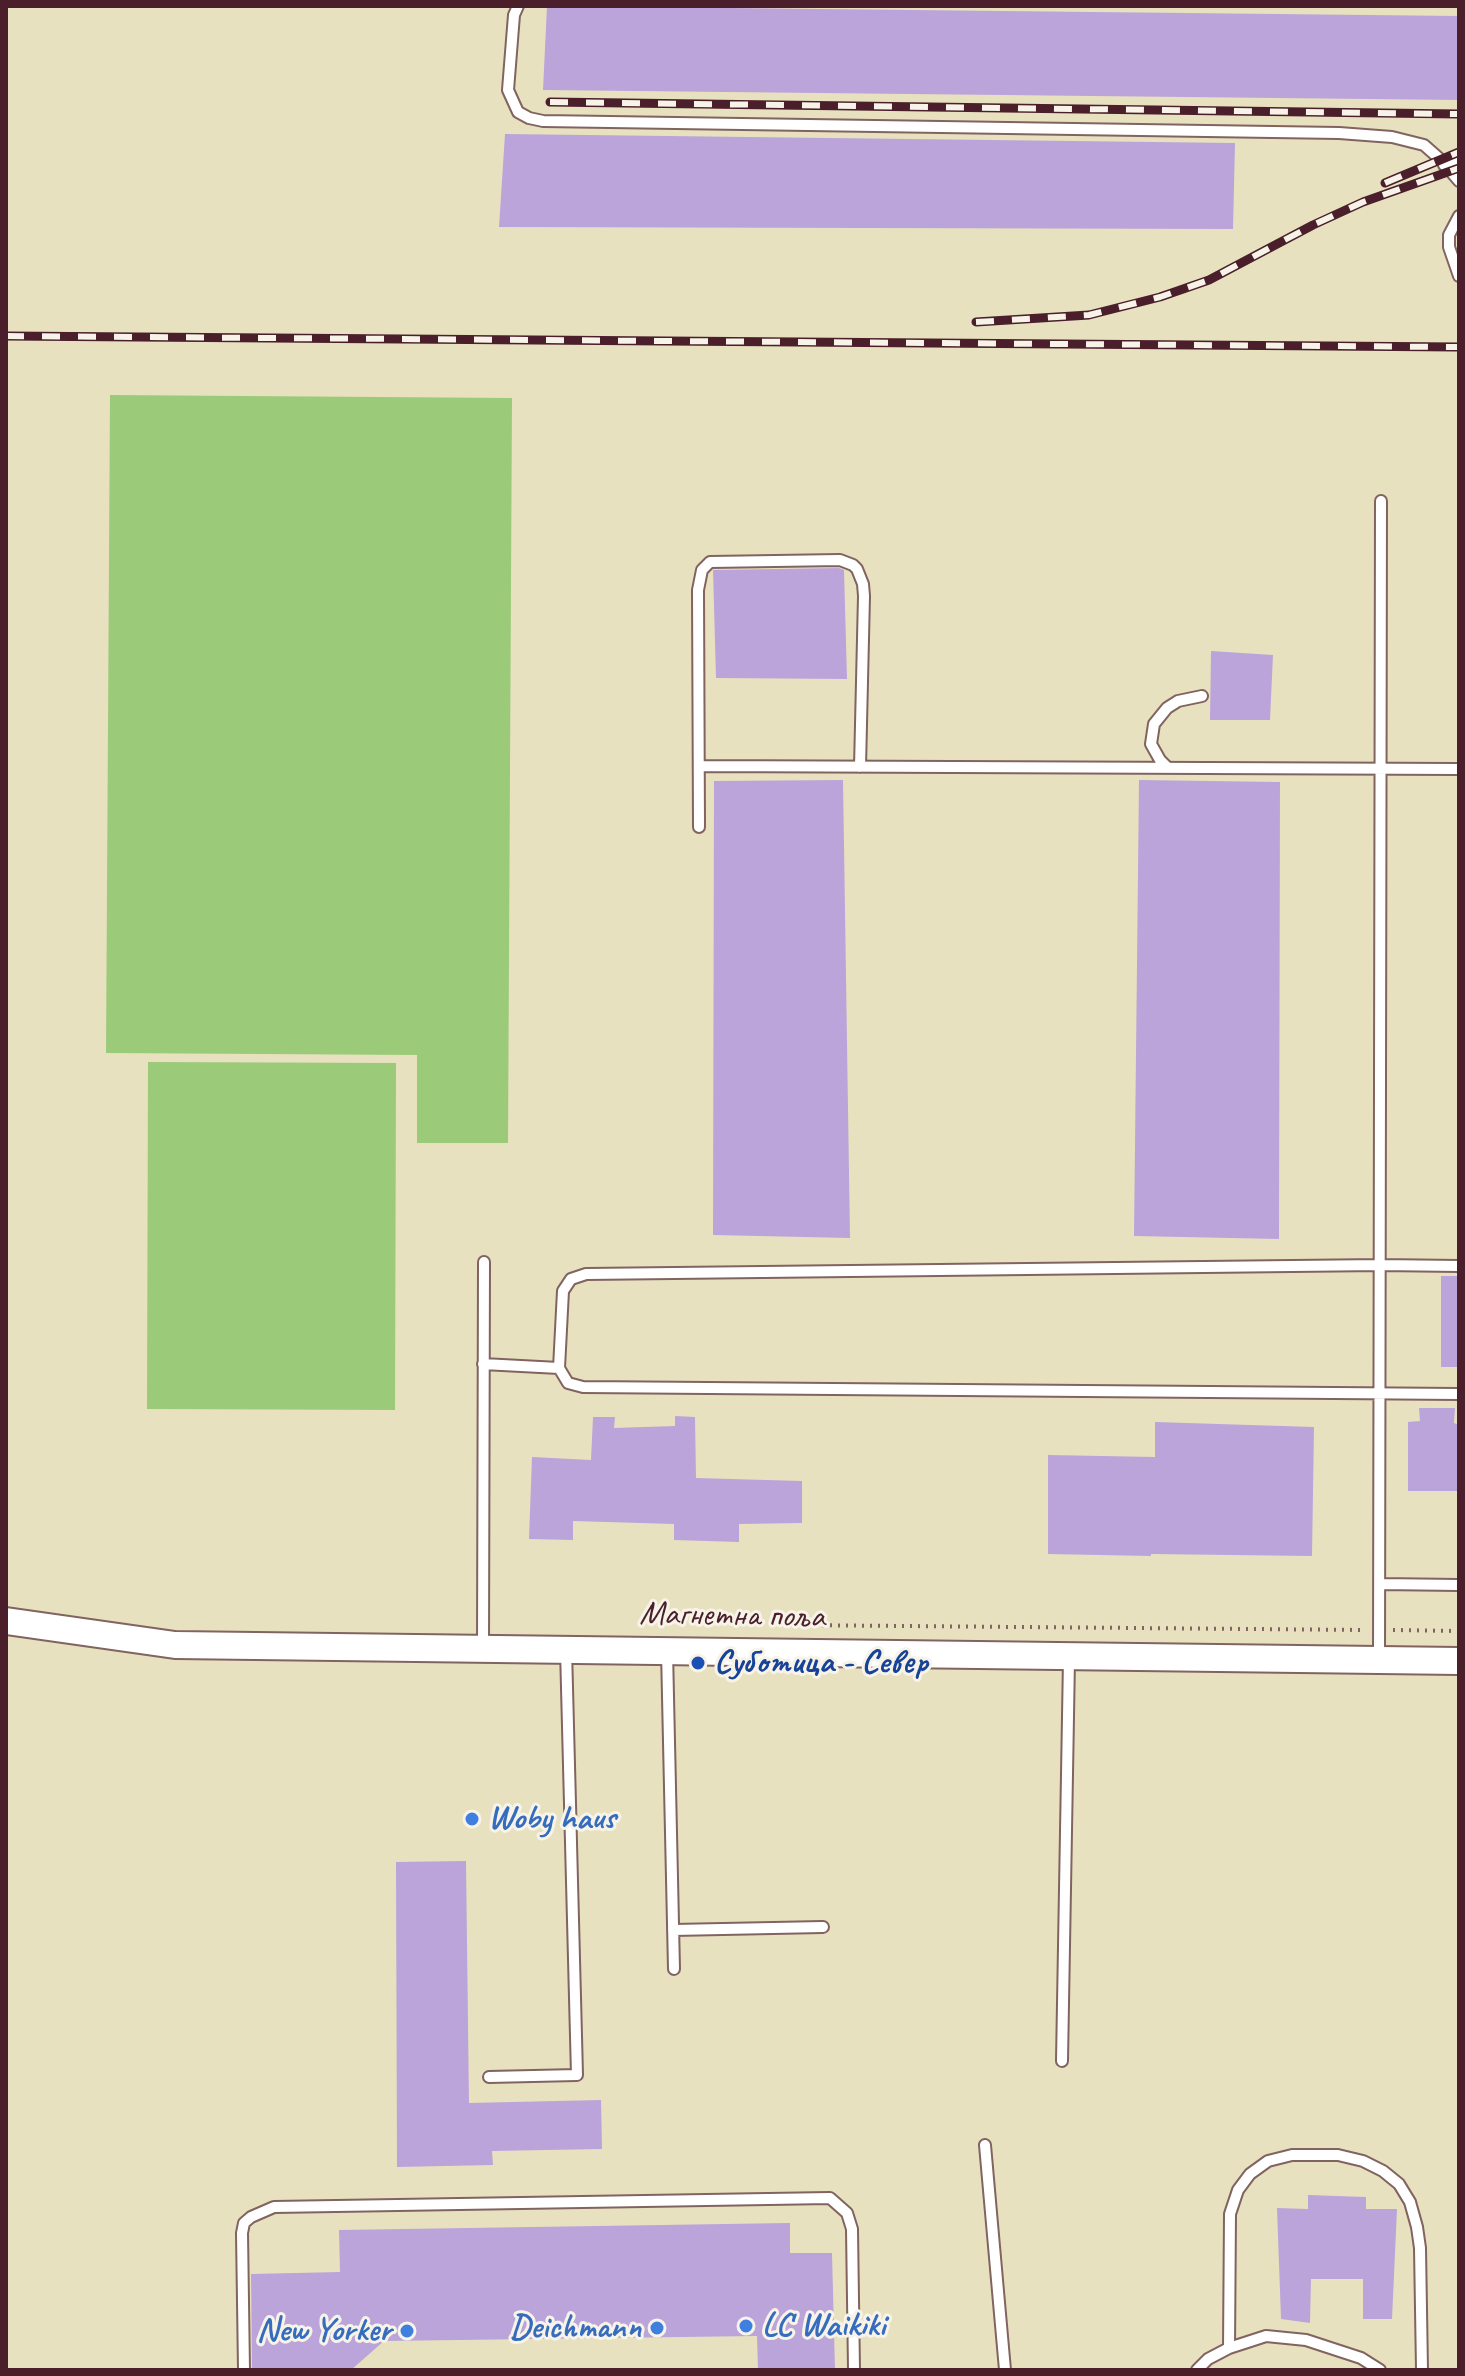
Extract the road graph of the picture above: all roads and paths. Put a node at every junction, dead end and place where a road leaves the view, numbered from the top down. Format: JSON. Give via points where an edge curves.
{"nodes":[{"id":1,"x":518,"y":6,"type":"edge"},
{"id":2,"x":1459,"y":160,"type":"edge"},
{"id":3,"x":1444,"y":165,"type":"junction"},
{"id":4,"x":1459,"y":181,"type":"edge"},
{"id":5,"x":1459,"y":216,"type":"edge"},
{"id":6,"x":1459,"y":276,"type":"edge"},
{"id":7,"x":1381,"y":501,"type":"dead end"},
{"id":8,"x":1202,"y":696,"type":"dead end"},
{"id":9,"x":699,"y":766,"type":"junction"},
{"id":10,"x":860,"y":767,"type":"junction"},
{"id":11,"x":1168,"y":768,"type":"junction"},
{"id":12,"x":1380,"y":768,"type":"junction"},
{"id":13,"x":1459,"y":769,"type":"edge"},
{"id":14,"x":699,"y":827,"type":"dead end"},
{"id":15,"x":484,"y":1262,"type":"dead end"},
{"id":16,"x":1380,"y":1265,"type":"junction"},
{"id":17,"x":1459,"y":1266,"type":"edge"},
{"id":18,"x":483,"y":1364,"type":"junction"},
{"id":19,"x":559,"y":1368,"type":"junction"},
{"id":20,"x":1379,"y":1393,"type":"junction"},
{"id":21,"x":1459,"y":1394,"type":"edge"},
{"id":22,"x":1380,"y":1584,"type":"junction"},
{"id":23,"x":1459,"y":1585,"type":"edge"},
{"id":24,"x":6,"y":1621,"type":"edge"},
{"id":25,"x":790,"y":1625,"type":"dead end"},
{"id":26,"x":1379,"y":1630,"type":"junction"},
{"id":27,"x":1459,"y":1631,"type":"edge"},
{"id":28,"x":483,"y":1649,"type":"junction"},
{"id":29,"x":566,"y":1649,"type":"junction"},
{"id":30,"x":667,"y":1651,"type":"junction"},
{"id":31,"x":1069,"y":1657,"type":"junction"},
{"id":32,"x":1379,"y":1660,"type":"junction"},
{"id":33,"x":1459,"y":1661,"type":"edge"},
{"id":34,"x":823,"y":1927,"type":"dead end"},
{"id":35,"x":673,"y":1930,"type":"junction"},
{"id":36,"x":674,"y":1969,"type":"dead end"},
{"id":37,"x":1062,"y":2061,"type":"dead end"},
{"id":38,"x":489,"y":2077,"type":"dead end"},
{"id":39,"x":985,"y":2145,"type":"dead end"},
{"id":40,"x":1229,"y":2348,"type":"junction"},
{"id":41,"x":244,"y":2370,"type":"edge"},
{"id":42,"x":854,"y":2370,"type":"edge"},
{"id":43,"x":1005,"y":2370,"type":"edge"},
{"id":44,"x":1197,"y":2370,"type":"edge"},
{"id":45,"x":1380,"y":2370,"type":"edge"},
{"id":46,"x":1422,"y":2370,"type":"edge"}],
"edges":[{"from":1,"to":3,"type":"lane","via":[[508,90],[518,112],[543,121],[1339,133],[1424,145]]},
{"from":2,"to":3,"type":"lane"},
{"from":3,"to":4,"type":"lane"},
{"from":5,"to":6,"type":"lane","via":[[1449,247]]},
{"from":7,"to":12,"type":"lane"},
{"from":8,"to":11,"type":"lane","via":[[1178,701],[1154,724],[1151,744]]},
{"from":9,"to":10,"type":"lane"},
{"from":9,"to":10,"type":"lane","via":[[698,590],[705,565],[840,560],[857,569],[863,584]]},
{"from":9,"to":14,"type":"lane"},
{"from":10,"to":11,"type":"lane"},
{"from":11,"to":12,"type":"lane"},
{"from":12,"to":13,"type":"lane"},
{"from":12,"to":16,"type":"lane"},
{"from":15,"to":18,"type":"lane"},
{"from":16,"to":17,"type":"lane"},
{"from":16,"to":19,"type":"lane","via":[[586,1274],[571,1279],[563,1291]]},
{"from":16,"to":20,"type":"lane"},
{"from":18,"to":19,"type":"lane"},
{"from":18,"to":28,"type":"lane"},
{"from":19,"to":20,"type":"lane","via":[[568,1383],[583,1387]]},
{"from":20,"to":21,"type":"lane"},
{"from":20,"to":22,"type":"lane"},
{"from":22,"to":23,"type":"lane"},
{"from":22,"to":26,"type":"lane"},
{"from":24,"to":28,"type":"street","name":"Магнетна поља","via":[[175,1645]]},
{"from":25,"to":26,"type":"path"},
{"from":26,"to":27,"type":"path"},
{"from":26,"to":32,"type":"lane"},
{"from":28,"to":29,"type":"street","name":"Магнетна поља"},
{"from":29,"to":30,"type":"street","name":"Магнетна поља"},
{"from":29,"to":38,"type":"lane","via":[[577,2075]]},
{"from":30,"to":31,"type":"street","name":"Магнетна поља"},
{"from":30,"to":35,"type":"lane"},
{"from":31,"to":32,"type":"street","name":"Магнетна поља"},
{"from":31,"to":37,"type":"lane"},
{"from":32,"to":33,"type":"street","name":"Магнетна поља"},
{"from":34,"to":35,"type":"lane"},
{"from":35,"to":36,"type":"lane"},
{"from":39,"to":43,"type":"lane"},
{"from":40,"to":44,"type":"lane"},
{"from":40,"to":45,"type":"lane","via":[[1266,2336],[1306,2340]]},
{"from":40,"to":46,"type":"lane","via":[[1230,2214],[1238,2190],[1268,2161],[1338,2155],[1383,2171],[1410,2202],[1420,2248]]},
{"from":41,"to":42,"type":"lane","via":[[242,2233],[251,2217],[274,2207],[815,2198],[838,2203],[852,2229]]}]}
